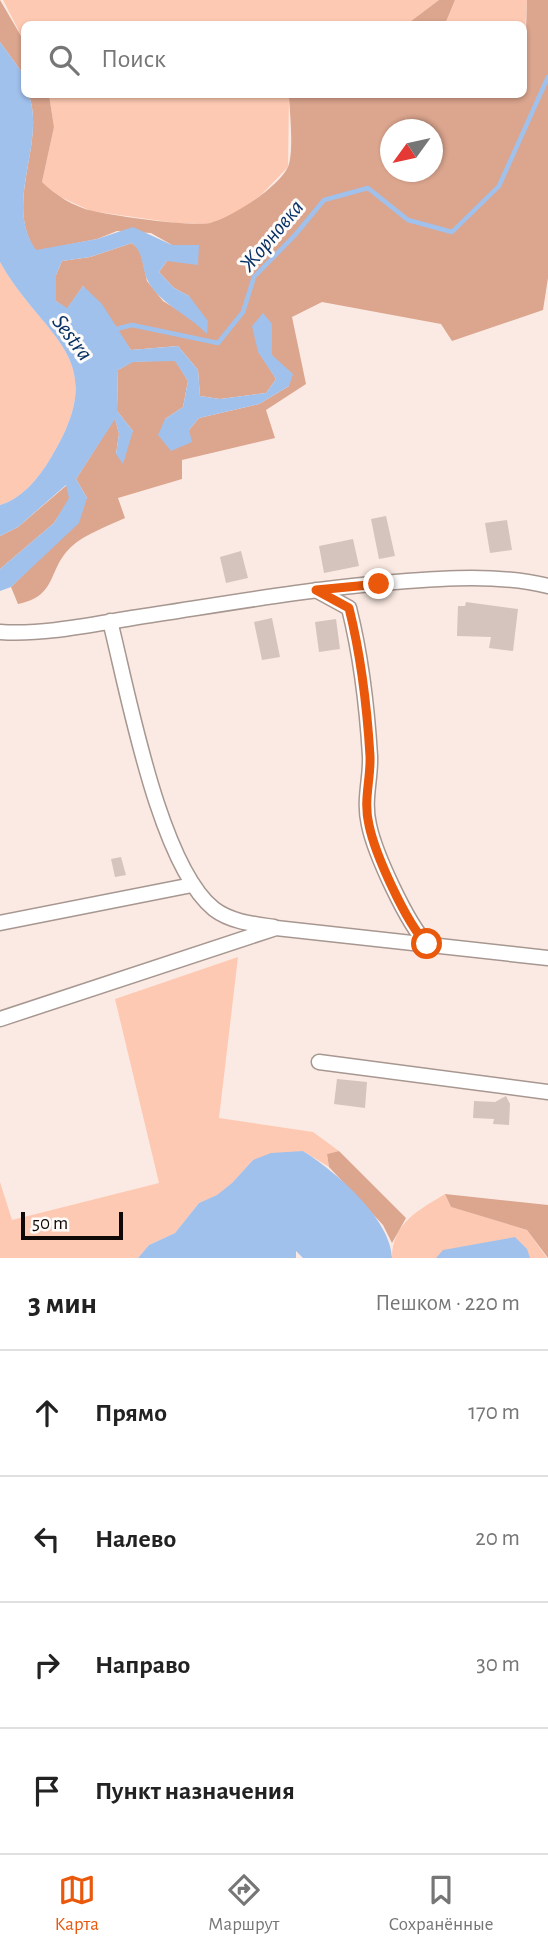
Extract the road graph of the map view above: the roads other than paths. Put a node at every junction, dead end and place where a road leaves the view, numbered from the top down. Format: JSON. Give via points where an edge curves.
{"nodes":[{"id":1,"x":548,"y":586,"type":"edge"},
{"id":2,"x":316,"y":590,"type":"junction"},
{"id":3,"x":110,"y":621,"type":"junction"},
{"id":4,"x":0,"y":632,"type":"edge"},
{"id":5,"x":192,"y":885,"type":"junction"},
{"id":6,"x":0,"y":923,"type":"edge"},
{"id":7,"x":276,"y":928,"type":"junction"},
{"id":8,"x":427,"y":944,"type":"junction"},
{"id":9,"x":548,"y":958,"type":"edge"},
{"id":10,"x":0,"y":1018,"type":"edge"},
{"id":11,"x":319,"y":1062,"type":"dead end"},
{"id":12,"x":548,"y":1092,"type":"edge"}],
"edges":[{"from":1,"to":2,"type":"street","via":[[443,578]]},
{"from":2,"to":3,"type":"street"},
{"from":2,"to":8,"type":"street","via":[[349,608],[366,701],[369,826],[409,918]]},
{"from":3,"to":4,"type":"street"},
{"from":3,"to":5,"type":"street","via":[[162,819]]},
{"from":5,"to":6,"type":"street"},
{"from":5,"to":7,"type":"street","via":[[215,909],[239,921]]},
{"from":7,"to":8,"type":"street"},
{"from":7,"to":10,"type":"street"},
{"from":8,"to":9,"type":"street"},
{"from":11,"to":12,"type":"street"}]}
